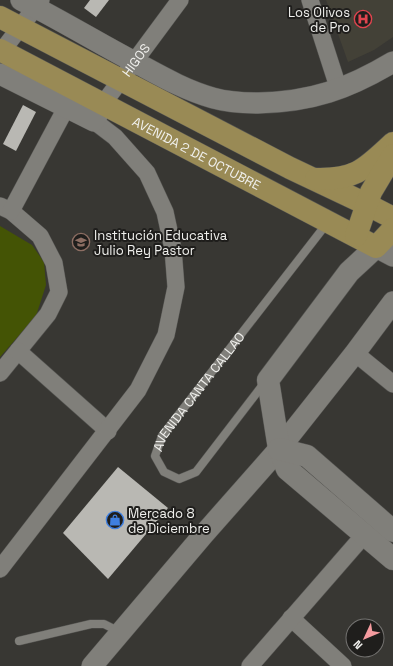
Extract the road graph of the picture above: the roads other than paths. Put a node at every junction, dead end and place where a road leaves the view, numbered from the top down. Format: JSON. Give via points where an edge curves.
{"nodes":[{"id":1,"x":180,"y":0,"type":"edge"},
{"id":2,"x":310,"y":0,"type":"edge"},
{"id":3,"x":33,"y":2,"type":"edge"},
{"id":4,"x":0,"y":17,"type":"edge"},
{"id":5,"x":20,"y":28,"type":"junction"},
{"id":6,"x":1,"y":50,"type":"edge"},
{"id":7,"x":133,"y":62,"type":"junction"},
{"id":8,"x":393,"y":62,"type":"edge"},
{"id":9,"x":0,"y":74,"type":"edge"},
{"id":10,"x":120,"y":80,"type":"junction"},
{"id":11,"x":338,"y":90,"type":"junction"},
{"id":12,"x":66,"y":108,"type":"junction"},
{"id":13,"x":98,"y":113,"type":"junction"},
{"id":14,"x":393,"y":143,"type":"edge"},
{"id":15,"x":393,"y":155,"type":"edge"},
{"id":16,"x":314,"y":179,"type":"junction"},
{"id":17,"x":366,"y":204,"type":"junction"},
{"id":18,"x":5,"y":209,"type":"edge"},
{"id":19,"x":393,"y":218,"type":"edge"},
{"id":20,"x":328,"y":221,"type":"junction"},
{"id":21,"x":393,"y":229,"type":"edge"},
{"id":22,"x":356,"y":236,"type":"junction"},
{"id":23,"x":385,"y":251,"type":"edge"},
{"id":24,"x":349,"y":272,"type":"junction"},
{"id":25,"x":393,"y":302,"type":"edge"},
{"id":26,"x":18,"y":351,"type":"junction"},
{"id":27,"x":355,"y":353,"type":"junction"},
{"id":28,"x":0,"y":373,"type":"edge"},
{"id":29,"x":268,"y":380,"type":"junction"},
{"id":30,"x":393,"y":384,"type":"edge"},
{"id":31,"x":108,"y":431,"type":"junction"},
{"id":32,"x":279,"y":449,"type":"junction"},
{"id":33,"x":393,"y":531,"type":"edge"},
{"id":34,"x":364,"y":534,"type":"junction"},
{"id":35,"x":393,"y":559,"type":"edge"},
{"id":36,"x":0,"y":570,"type":"edge"},
{"id":37,"x":291,"y":618,"type":"junction"},
{"id":38,"x":121,"y":633,"type":"junction"},
{"id":39,"x":19,"y":641,"type":"dead end"},
{"id":40,"x":92,"y":666,"type":"edge"},
{"id":41,"x":250,"y":666,"type":"edge"},
{"id":42,"x":343,"y":666,"type":"edge"}],
"edges":[{"from":1,"to":7,"type":"street","name":"HIGOS"},
{"from":2,"to":11,"type":"street"},
{"from":3,"to":5,"type":"street"},
{"from":3,"to":7,"type":"street"},
{"from":4,"to":5,"type":"main road"},
{"from":5,"to":6,"type":"street"},
{"from":5,"to":10,"type":"main road"},
{"from":6,"to":13,"type":"main road","name":"AVENIDA 2 DE OCTUBRE"},
{"from":7,"to":10,"type":"street","name":"HIGOS"},
{"from":7,"to":11,"type":"street","via":[[180,87],[214,99],[245,103],[279,102]]},
{"from":8,"to":11,"type":"street","via":[[369,77]]},
{"from":9,"to":12,"type":"street"},
{"from":10,"to":13,"type":"street","name":"HIGOS"},
{"from":10,"to":16,"type":"main road"},
{"from":12,"to":13,"type":"street"},
{"from":12,"to":18,"type":"street"},
{"from":13,"to":20,"type":"main road","name":"AVENIDA 2 DE OCTUBRE"},
{"from":13,"to":31,"type":"street","via":[[115,137],[147,173],[165,212],[173,249],[176,287],[166,335],[138,390]]},
{"from":14,"to":16,"type":"main road","via":[[369,166],[353,175],[334,180]]},
{"from":15,"to":17,"type":"main road","name":"AVENIDA CANTA CALLAO"},
{"from":16,"to":17,"type":"main road"},
{"from":17,"to":19,"type":"main road"},
{"from":17,"to":22,"type":"main road","name":"AVENIDA CANTA CALLAO"},
{"from":18,"to":26,"type":"street","via":[[40,236],[54,263],[59,292],[48,314]]},
{"from":20,"to":22,"type":"main road","name":"AVENIDA 2 DE OCTUBRE"},
{"from":20,"to":29,"type":"lane","name":"AVENIDA CANTA CALLAO","via":[[162,436],[155,456],[164,472],[179,479],[196,472]]},
{"from":21,"to":23,"type":"main road","name":"AVENIDA CANTA CALLAO"},
{"from":22,"to":23,"type":"main road","name":"AVENIDA 2 DE OCTUBRE"},
{"from":22,"to":24,"type":"main road","name":"AVENIDA CANTA CALLAO"},
{"from":23,"to":24,"type":"main road","name":"AVENIDA CANTA CALLAO"},
{"from":24,"to":29,"type":"main road","name":"AVENIDA CANTA CALLAO"},
{"from":25,"to":27,"type":"street"},
{"from":26,"to":28,"type":"street"},
{"from":26,"to":31,"type":"street"},
{"from":27,"to":30,"type":"street"},
{"from":27,"to":32,"type":"street"},
{"from":29,"to":32,"type":"main road"},
{"from":31,"to":36,"type":"street"},
{"from":32,"to":33,"type":"main road","via":[[306,456]]},
{"from":32,"to":34,"type":"main road","via":[[288,469]]},
{"from":32,"to":38,"type":"street"},
{"from":34,"to":35,"type":"main road"},
{"from":34,"to":37,"type":"street"},
{"from":37,"to":41,"type":"street"},
{"from":37,"to":42,"type":"street"},
{"from":38,"to":39,"type":"lane","via":[[104,624],[91,624]]},
{"from":38,"to":40,"type":"street"}]}
